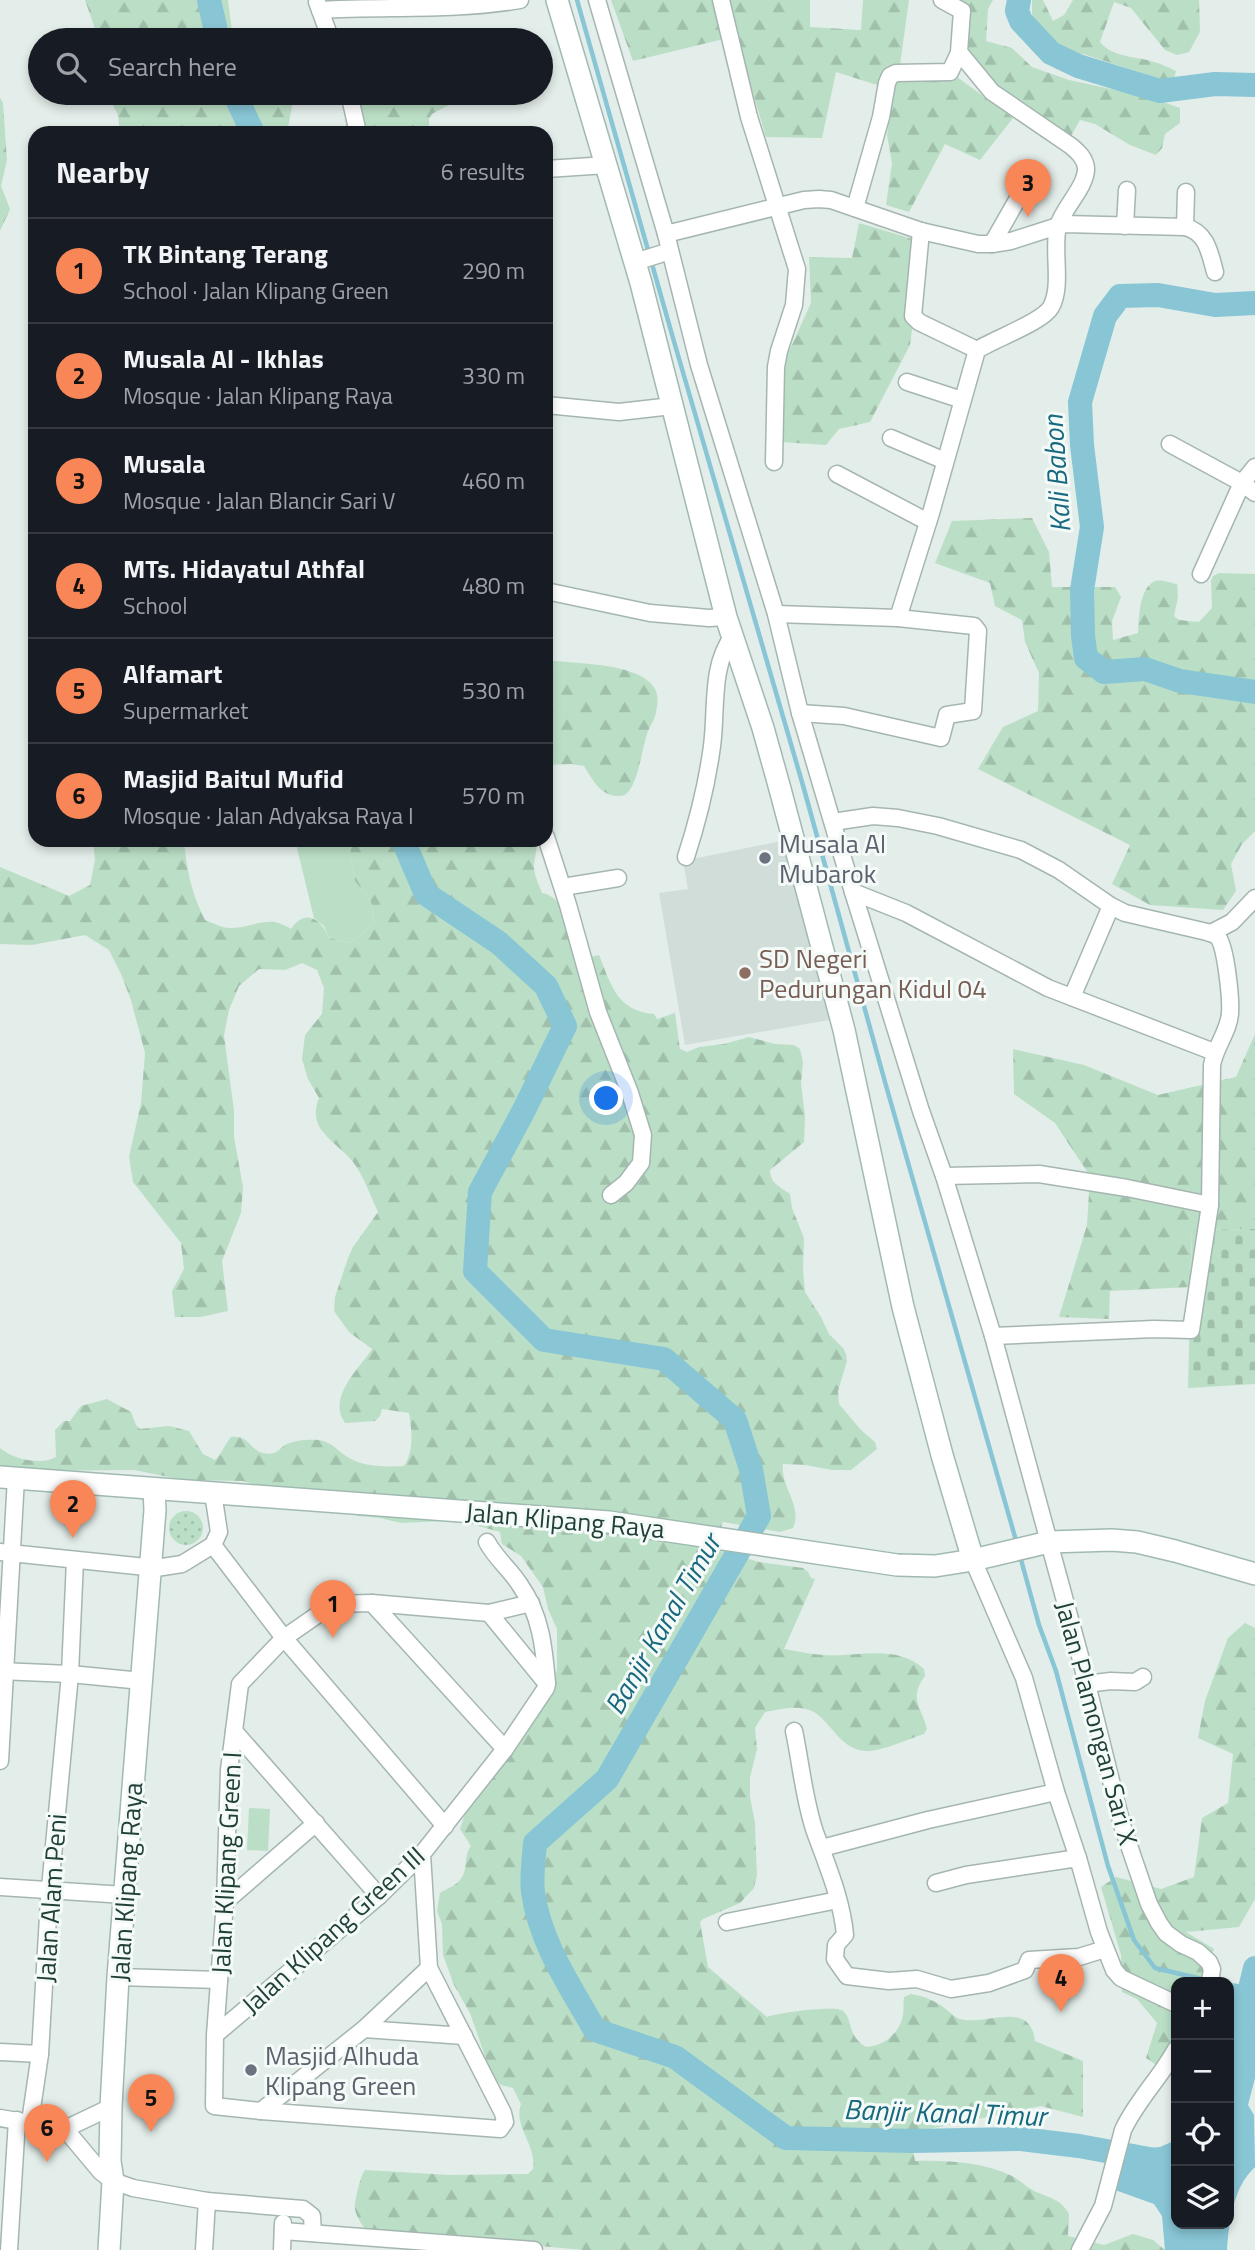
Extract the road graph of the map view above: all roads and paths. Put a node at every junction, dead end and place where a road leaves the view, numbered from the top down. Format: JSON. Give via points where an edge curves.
{"nodes":[{"id":1,"x":520,"y":0,"type":"edge"},
{"id":2,"x":557,"y":0,"type":"edge"},
{"id":3,"x":597,"y":0,"type":"edge"},
{"id":4,"x":721,"y":0,"type":"edge"},
{"id":5,"x":942,"y":0,"type":"edge"},
{"id":6,"x":318,"y":5,"type":"edge"},
{"id":7,"x":327,"y":28,"type":"edge"},
{"id":8,"x":959,"y":53,"type":"junction"},
{"id":9,"x":352,"y":105,"type":"edge"},
{"id":10,"x":356,"y":126,"type":"edge"},
{"id":11,"x":607,"y":165,"type":"junction"},
{"id":12,"x":553,"y":169,"type":"edge"},
{"id":13,"x":1024,"y":187,"type":"dead end"},
{"id":14,"x":1127,"y":190,"type":"dead end"},
{"id":15,"x":1186,"y":192,"type":"dead end"},
{"id":16,"x":776,"y":207,"type":"junction"},
{"id":17,"x":855,"y":208,"type":"junction"},
{"id":18,"x":1058,"y":226,"type":"junction"},
{"id":19,"x":1125,"y":226,"type":"junction"},
{"id":20,"x":1185,"y":227,"type":"junction"},
{"id":21,"x":922,"y":231,"type":"junction"},
{"id":22,"x":666,"y":234,"type":"junction"},
{"id":23,"x":992,"y":244,"type":"junction"},
{"id":24,"x":651,"y":257,"type":"junction"},
{"id":25,"x":1215,"y":272,"type":"dead end"},
{"id":26,"x":977,"y":350,"type":"junction"},
{"id":27,"x":907,"y":382,"type":"dead end"},
{"id":28,"x":962,"y":400,"type":"junction"},
{"id":29,"x":553,"y":406,"type":"edge"},
{"id":30,"x":672,"y":406,"type":"junction"},
{"id":31,"x":891,"y":438,"type":"dead end"},
{"id":32,"x":1170,"y":444,"type":"dead end"},
{"id":33,"x":945,"y":461,"type":"junction"},
{"id":34,"x":774,"y":462,"type":"dead end"},
{"id":35,"x":1255,"y":467,"type":"edge"},
{"id":36,"x":837,"y":474,"type":"dead end"},
{"id":37,"x":1248,"y":488,"type":"edge"},
{"id":38,"x":928,"y":522,"type":"junction"},
{"id":39,"x":1201,"y":574,"type":"dead end"},
{"id":40,"x":553,"y":592,"type":"edge"},
{"id":41,"x":776,"y":614,"type":"junction"},
{"id":42,"x":898,"y":618,"type":"junction"},
{"id":43,"x":730,"y":626,"type":"junction"},
{"id":44,"x":800,"y":713,"type":"junction"},
{"id":45,"x":833,"y":822,"type":"junction"},
{"id":46,"x":549,"y":847,"type":"edge"},
{"id":47,"x":687,"y":857,"type":"dead end"},
{"id":48,"x":618,"y":878,"type":"dead end"},
{"id":49,"x":563,"y":887,"type":"junction"},
{"id":50,"x":853,"y":891,"type":"junction"},
{"id":51,"x":1255,"y":898,"type":"edge"},
{"id":52,"x":1111,"y":906,"type":"junction"},
{"id":53,"x":1211,"y":933,"type":"junction"},
{"id":54,"x":1072,"y":997,"type":"junction"},
{"id":55,"x":1214,"y":1052,"type":"junction"},
{"id":56,"x":944,"y":1176,"type":"junction"},
{"id":57,"x":611,"y":1195,"type":"dead end"},
{"id":58,"x":1210,"y":1205,"type":"junction"},
{"id":59,"x":993,"y":1336,"type":"junction"},
{"id":60,"x":8,"y":1478,"type":"edge"},
{"id":61,"x":155,"y":1489,"type":"junction"},
{"id":62,"x":213,"y":1493,"type":"junction"},
{"id":63,"x":487,"y":1542,"type":"dead end"},
{"id":64,"x":1043,"y":1543,"type":"junction"},
{"id":65,"x":213,"y":1545,"type":"junction"},
{"id":66,"x":6,"y":1552,"type":"edge"},
{"id":67,"x":981,"y":1558,"type":"junction"},
{"id":68,"x":75,"y":1560,"type":"junction"},
{"id":69,"x":150,"y":1567,"type":"junction"},
{"id":70,"x":1255,"y":1574,"type":"edge"},
{"id":71,"x":372,"y":1603,"type":"junction"},
{"id":72,"x":531,"y":1603,"type":"junction"},
{"id":73,"x":489,"y":1613,"type":"junction"},
{"id":74,"x":5,"y":1617,"type":"edge"},
{"id":75,"x":284,"y":1637,"type":"junction"},
{"id":76,"x":3,"y":1672,"type":"edge"},
{"id":77,"x":70,"y":1674,"type":"junction"},
{"id":78,"x":1143,"y":1677,"type":"dead end"},
{"id":79,"x":142,"y":1681,"type":"junction"},
{"id":80,"x":1086,"y":1684,"type":"junction"},
{"id":81,"x":547,"y":1686,"type":"junction"},
{"id":82,"x":234,"y":1731,"type":"junction"},
{"id":83,"x":794,"y":1731,"type":"dead end"},
{"id":84,"x":505,"y":1749,"type":"junction"},
{"id":85,"x":0,"y":1761,"type":"edge"},
{"id":86,"x":1056,"y":1792,"type":"junction"},
{"id":87,"x":316,"y":1823,"type":"junction"},
{"id":88,"x":445,"y":1826,"type":"junction"},
{"id":89,"x":822,"y":1848,"type":"junction"},
{"id":90,"x":422,"y":1854,"type":"junction"},
{"id":91,"x":1078,"y":1858,"type":"junction"},
{"id":92,"x":936,"y":1883,"type":"dead end"},
{"id":93,"x":0,"y":1888,"type":"edge"},
{"id":94,"x":50,"y":1892,"type":"junction"},
{"id":95,"x":125,"y":1895,"type":"junction"},
{"id":96,"x":379,"y":1896,"type":"junction"},
{"id":97,"x":838,"y":1900,"type":"junction"},
{"id":98,"x":225,"y":1902,"type":"junction"},
{"id":99,"x":727,"y":1922,"type":"dead end"},
{"id":100,"x":1105,"y":1949,"type":"junction"},
{"id":101,"x":429,"y":1968,"type":"junction"},
{"id":102,"x":118,"y":1977,"type":"junction"},
{"id":103,"x":1211,"y":1977,"type":"edge"},
{"id":104,"x":219,"y":1980,"type":"junction"},
{"id":105,"x":1171,"y":2002,"type":"edge"},
{"id":106,"x":364,"y":2029,"type":"junction"},
{"id":107,"x":215,"y":2035,"type":"junction"},
{"id":108,"x":464,"y":2036,"type":"junction"},
{"id":109,"x":0,"y":2052,"type":"edge"},
{"id":110,"x":40,"y":2054,"type":"junction"},
{"id":111,"x":1171,"y":2056,"type":"edge"},
{"id":112,"x":111,"y":2107,"type":"junction"},
{"id":113,"x":261,"y":2111,"type":"junction"},
{"id":114,"x":0,"y":2118,"type":"edge"},
{"id":115,"x":24,"y":2121,"type":"junction"},
{"id":116,"x":65,"y":2129,"type":"junction"},
{"id":117,"x":108,"y":2171,"type":"junction"},
{"id":118,"x":207,"y":2201,"type":"junction"},
{"id":119,"x":284,"y":2207,"type":"junction"},
{"id":120,"x":5,"y":2231,"type":"edge"},
{"id":121,"x":284,"y":2231,"type":"junction"},
{"id":122,"x":313,"y":2233,"type":"junction"},
{"id":123,"x":351,"y":2243,"type":"edge"},
{"id":124,"x":9,"y":2250,"type":"edge"},
{"id":125,"x":96,"y":2250,"type":"edge"},
{"id":126,"x":109,"y":2250,"type":"edge"},
{"id":127,"x":204,"y":2250,"type":"edge"},
{"id":128,"x":282,"y":2250,"type":"edge"},
{"id":129,"x":534,"y":2250,"type":"edge"},
{"id":130,"x":1080,"y":2250,"type":"edge"}],
"edges":[{"from":1,"to":6,"type":"street","via":[[411,9]]},
{"from":2,"to":11,"type":"main road"},
{"from":3,"to":22,"type":"street","name":"Jalan Plamongan Sari X"},
{"from":4,"to":16,"type":"street"},
{"from":5,"to":8,"type":"street","via":[[962,11]]},
{"from":6,"to":7,"type":"street"},
{"from":8,"to":17,"type":"street","via":[[950,72],[890,76]]},
{"from":8,"to":18,"type":"street","via":[[992,92],[1082,157],[1086,174]]},
{"from":9,"to":10,"type":"street"},
{"from":11,"to":12,"type":"street"},
{"from":11,"to":24,"type":"main road"},
{"from":13,"to":23,"type":"street"},
{"from":14,"to":19,"type":"street"},
{"from":15,"to":20,"type":"street"},
{"from":16,"to":17,"type":"street","via":[[819,199]]},
{"from":16,"to":22,"type":"street"},
{"from":16,"to":34,"type":"street","via":[[797,269],[794,305],[776,367]]},
{"from":17,"to":21,"type":"street"},
{"from":18,"to":19,"type":"street"},
{"from":18,"to":23,"type":"street"},
{"from":18,"to":26,"type":"street","via":[[1051,308]]},
{"from":19,"to":20,"type":"street"},
{"from":20,"to":25,"type":"street","via":[[1202,236]]},
{"from":21,"to":23,"type":"street"},
{"from":21,"to":26,"type":"street","via":[[913,317]]},
{"from":22,"to":24,"type":"street","name":"Jalan Plamongan Sari X"},
{"from":24,"to":30,"type":"main road","via":[[641,283]]},
{"from":24,"to":41,"type":"street","name":"Jalan Plamongan Sari X","via":[[699,365]]},
{"from":26,"to":28,"type":"street"},
{"from":27,"to":28,"type":"street"},
{"from":28,"to":33,"type":"street"},
{"from":29,"to":30,"type":"street","via":[[619,412]]},
{"from":30,"to":43,"type":"main road"},
{"from":31,"to":33,"type":"street"},
{"from":32,"to":37,"type":"street"},
{"from":33,"to":38,"type":"street"},
{"from":35,"to":37,"type":"street"},
{"from":36,"to":38,"type":"street"},
{"from":37,"to":39,"type":"street"},
{"from":38,"to":42,"type":"street"},
{"from":40,"to":43,"type":"street","via":[[650,613],[709,618]]},
{"from":41,"to":42,"type":"street"},
{"from":41,"to":44,"type":"street","name":"Jalan Plamongan Sari X"},
{"from":42,"to":44,"type":"street","via":[[977,628],[973,710],[947,715],[941,738],[844,716]]},
{"from":43,"to":47,"type":"street","via":[[719,665],[701,810]]},
{"from":43,"to":67,"type":"main road","via":[[763,728],[844,1030],[903,1307],[942,1455]]},
{"from":44,"to":45,"type":"street","name":"Jalan Plamongan Sari X"},
{"from":45,"to":50,"type":"street","name":"Jalan Plamongan Sari X"},
{"from":45,"to":52,"type":"street","via":[[873,816],[898,818],[1021,850]]},
{"from":46,"to":49,"type":"street"},
{"from":48,"to":49,"type":"street"},
{"from":49,"to":57,"type":"street","via":[[598,1012],[643,1135],[641,1164]]},
{"from":50,"to":54,"type":"street"},
{"from":50,"to":56,"type":"street","name":"Jalan Plamongan Sari X"},
{"from":51,"to":53,"type":"street","via":[[1232,922]]},
{"from":52,"to":53,"type":"street"},
{"from":52,"to":54,"type":"street"},
{"from":53,"to":55,"type":"street","via":[[1222,947],[1230,1014]]},
{"from":54,"to":55,"type":"street"},
{"from":55,"to":58,"type":"street"},
{"from":56,"to":58,"type":"street","via":[[1038,1174]]},
{"from":56,"to":59,"type":"street","name":"Jalan Plamongan Sari X"},
{"from":58,"to":59,"type":"street","via":[[1191,1331]]},
{"from":59,"to":64,"type":"street","name":"Jalan Plamongan Sari X"},
{"from":60,"to":61,"type":"main road","name":"Jalan Klipang Raya"},
{"from":60,"to":66,"type":"street"},
{"from":61,"to":62,"type":"main road","name":"Jalan Klipang Raya"},
{"from":61,"to":69,"type":"main road","name":"Jalan Klipang Raya"},
{"from":62,"to":65,"type":"street","via":[[219,1532]]},
{"from":62,"to":67,"type":"main road","name":"Jalan Klipang Raya","via":[[609,1522],[897,1564],[935,1566]]},
{"from":63,"to":72,"type":"street"},
{"from":64,"to":67,"type":"main road","name":"Jalan Klipang Raya"},
{"from":64,"to":70,"type":"main road","name":"Jalan Klipang Raya","via":[[1137,1542]]},
{"from":64,"to":80,"type":"street","name":"Jalan Plamongan Sari X"},
{"from":65,"to":69,"type":"street","via":[[182,1564]]},
{"from":65,"to":75,"type":"street"},
{"from":66,"to":68,"type":"street"},
{"from":66,"to":74,"type":"street"},
{"from":67,"to":86,"type":"street","via":[[1024,1678]]},
{"from":68,"to":69,"type":"street"},
{"from":68,"to":77,"type":"street","name":"Jalan Alam Peni"},
{"from":69,"to":79,"type":"main road","name":"Jalan Klipang Raya"},
{"from":71,"to":73,"type":"street","name":"Jalan Klipang Green I"},
{"from":71,"to":75,"type":"street","name":"Jalan Klipang Green I","via":[[333,1604]]},
{"from":71,"to":84,"type":"street"},
{"from":72,"to":73,"type":"street","name":"Jalan Klipang Green I"},
{"from":72,"to":81,"type":"street","via":[[543,1640]]},
{"from":73,"to":81,"type":"street"},
{"from":74,"to":76,"type":"street"},
{"from":75,"to":82,"type":"street","name":"Jalan Klipang Green I","via":[[240,1684]]},
{"from":75,"to":88,"type":"street"},
{"from":76,"to":77,"type":"street"},
{"from":76,"to":85,"type":"street"},
{"from":77,"to":79,"type":"street"},
{"from":77,"to":94,"type":"street","name":"Jalan Alam Peni"},
{"from":78,"to":80,"type":"street","via":[[1135,1682]]},
{"from":79,"to":95,"type":"main road","name":"Jalan Klipang Raya"},
{"from":80,"to":103,"type":"street","name":"Jalan Plamongan Sari X","via":[[1122,1825],[1149,1904],[1166,1933],[1209,1962]]},
{"from":81,"to":84,"type":"street","name":"Jalan Klipang Green III"},
{"from":82,"to":87,"type":"street"},
{"from":82,"to":98,"type":"street","name":"Jalan Klipang Green I"},
{"from":83,"to":89,"type":"street","via":[[810,1815]]},
{"from":84,"to":88,"type":"street","name":"Jalan Klipang Green III"},
{"from":86,"to":89,"type":"street"},
{"from":86,"to":91,"type":"street"},
{"from":87,"to":96,"type":"street"},
{"from":87,"to":98,"type":"street"},
{"from":88,"to":90,"type":"street","name":"Jalan Klipang Green III"},
{"from":89,"to":97,"type":"street"},
{"from":90,"to":96,"type":"street","name":"Jalan Klipang Green III"},
{"from":90,"to":101,"type":"street"},
{"from":91,"to":92,"type":"street"},
{"from":91,"to":100,"type":"street"},
{"from":93,"to":94,"type":"street"},
{"from":94,"to":95,"type":"street"},
{"from":94,"to":110,"type":"street","name":"Jalan Alam Peni"},
{"from":95,"to":102,"type":"main road","name":"Jalan Klipang Raya"},
{"from":96,"to":107,"type":"street","name":"Jalan Klipang Green III"},
{"from":97,"to":99,"type":"street"},
{"from":97,"to":100,"type":"street","via":[[845,1935],[836,1945],[835,1959],[847,1976],[917,1979],[951,1989],[989,1983],[1025,1970],[1029,1960],[1079,1957]]},
{"from":98,"to":104,"type":"street","name":"Jalan Klipang Green I"},
{"from":100,"to":105,"type":"street","via":[[1121,1978]]},
{"from":101,"to":106,"type":"street"},
{"from":101,"to":108,"type":"street"},
{"from":102,"to":104,"type":"street"},
{"from":102,"to":112,"type":"main road","name":"Jalan Klipang Raya"},
{"from":104,"to":107,"type":"street","name":"Jalan Klipang Green I"},
{"from":106,"to":108,"type":"street"},
{"from":106,"to":113,"type":"street"},
{"from":107,"to":113,"type":"street","name":"Jalan Klipang Green I","via":[[214,2106]]},
{"from":108,"to":113,"type":"street","via":[[503,2113],[505,2122],[500,2129]]},
{"from":109,"to":110,"type":"street"},
{"from":110,"to":115,"type":"street","name":"Jalan Alam Peni"},
{"from":111,"to":130,"type":"street","via":[[1123,2130],[1107,2194]]},
{"from":112,"to":116,"type":"street"},
{"from":112,"to":117,"type":"main road","name":"Jalan Klipang Raya"},
{"from":114,"to":115,"type":"street"},
{"from":115,"to":116,"type":"street"},
{"from":115,"to":120,"type":"street","name":"Jalan Alam Peni"},
{"from":116,"to":117,"type":"street"},
{"from":117,"to":118,"type":"street","via":[[149,2191]]},
{"from":117,"to":125,"type":"main road"},
{"from":117,"to":126,"type":"main road"},
{"from":118,"to":119,"type":"street"},
{"from":118,"to":127,"type":"street"},
{"from":119,"to":121,"type":"street"},
{"from":119,"to":122,"type":"street","via":[[308,2211]]},
{"from":120,"to":124,"type":"street","name":"Jalan Alam Peni"},
{"from":121,"to":122,"type":"street"},
{"from":121,"to":128,"type":"street"},
{"from":122,"to":123,"type":"street"},
{"from":123,"to":129,"type":"street"}]}
